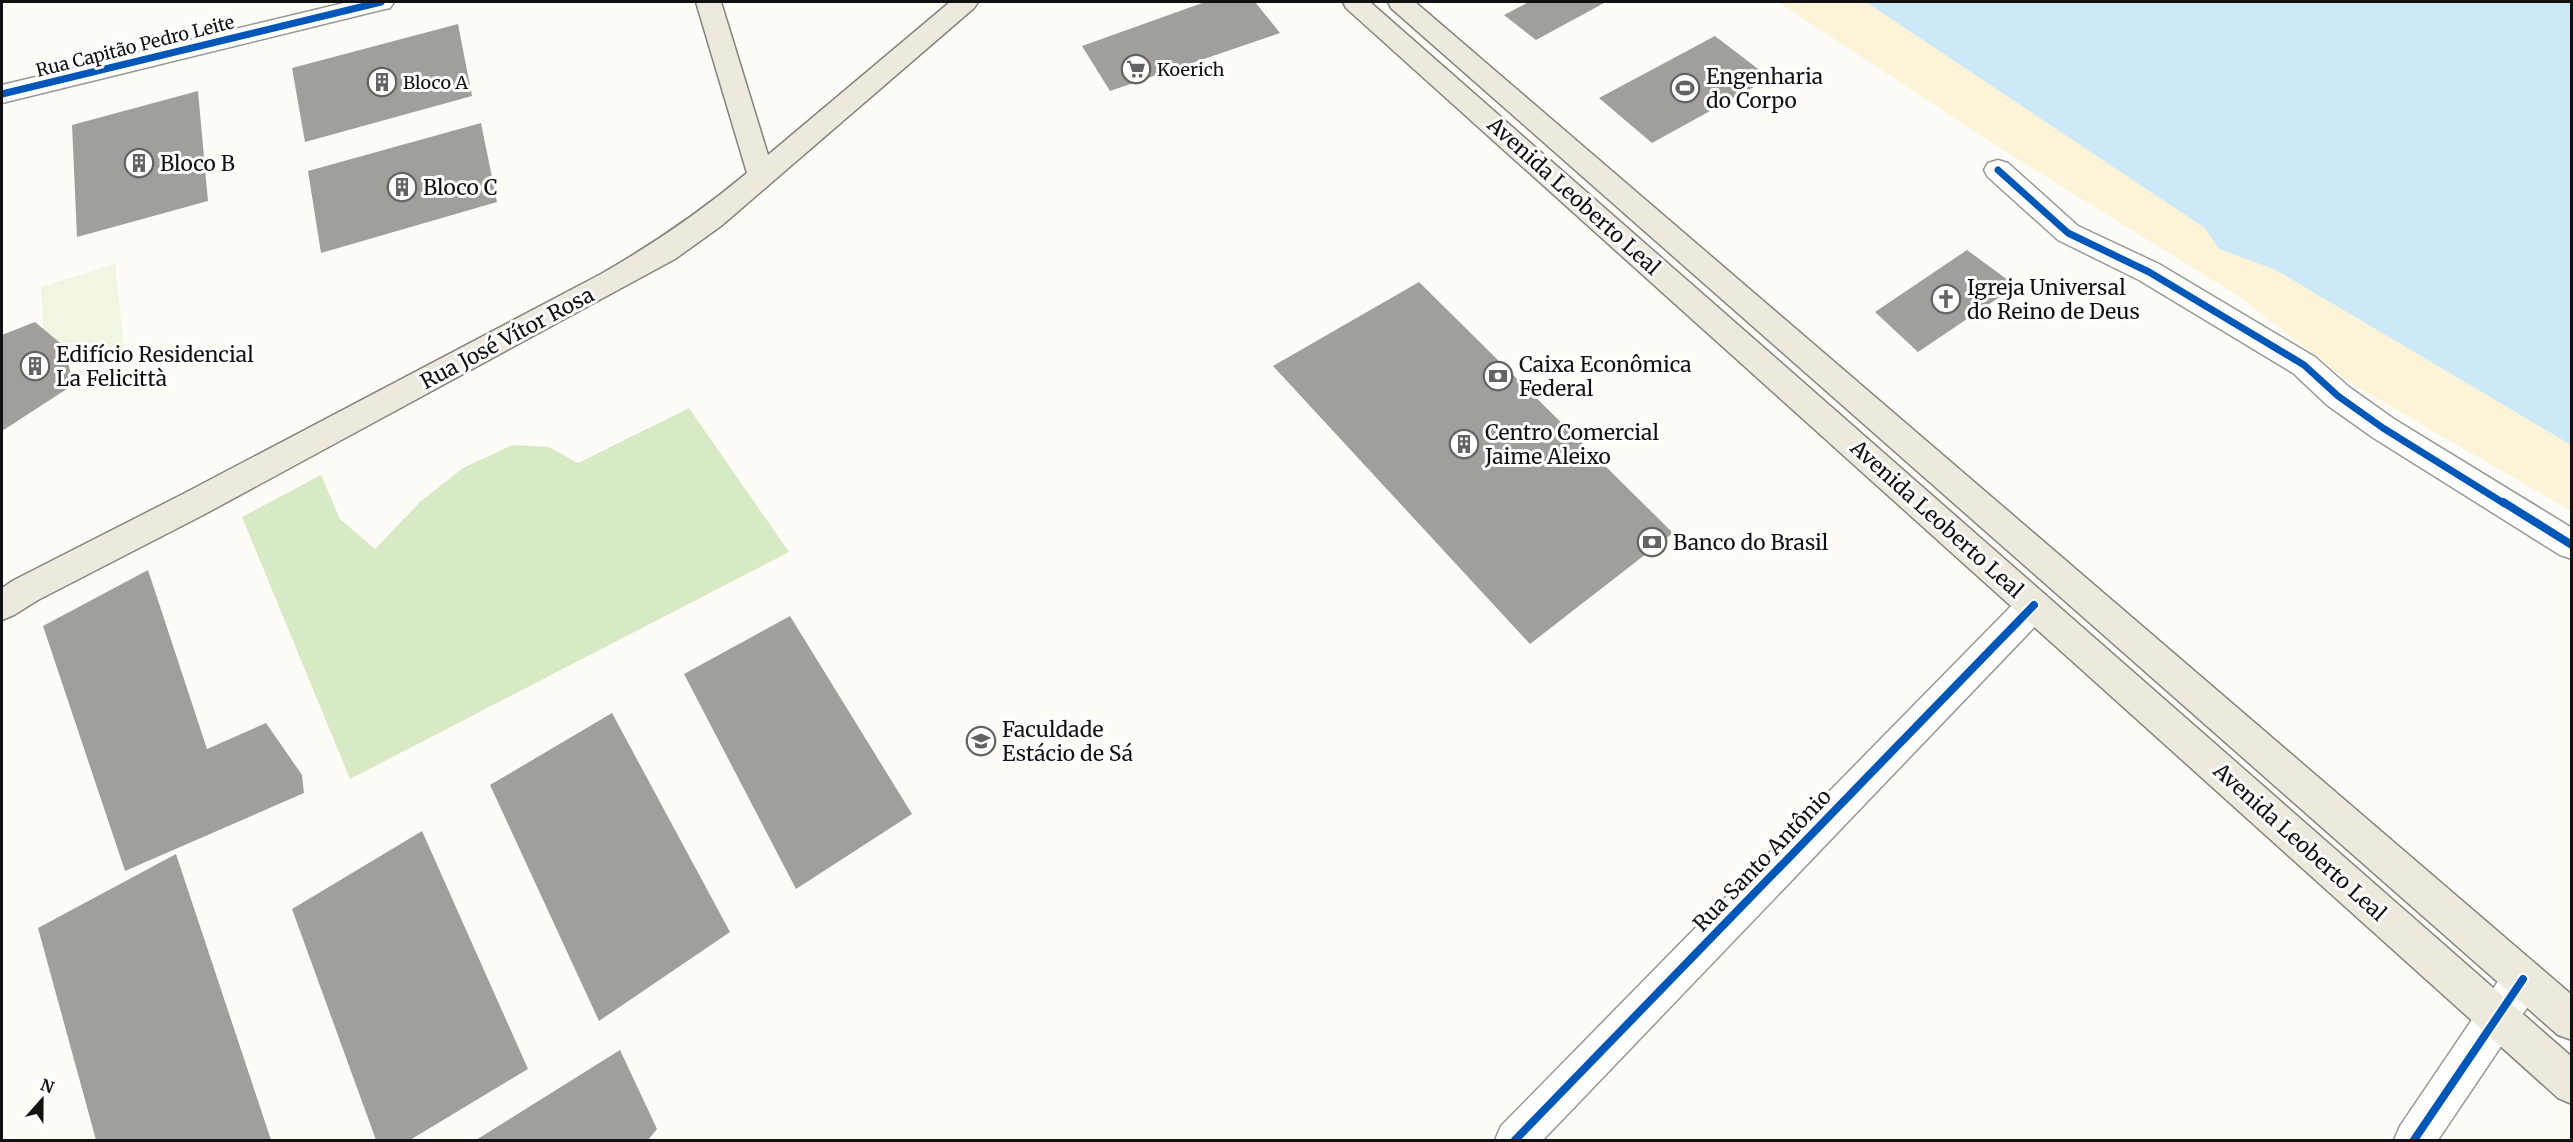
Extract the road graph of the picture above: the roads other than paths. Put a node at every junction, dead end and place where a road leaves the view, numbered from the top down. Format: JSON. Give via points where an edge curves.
{"nodes":[{"id":1,"x":381,"y":2,"type":"edge"},
{"id":2,"x":708,"y":2,"type":"edge"},
{"id":3,"x":965,"y":2,"type":"edge"},
{"id":4,"x":1355,"y":2,"type":"edge"},
{"id":5,"x":1400,"y":2,"type":"edge"},
{"id":6,"x":2,"y":94,"type":"edge"},
{"id":7,"x":1998,"y":170,"type":"dead end"},
{"id":8,"x":761,"y":176,"type":"junction"},
{"id":9,"x":2571,"y":544,"type":"edge"},
{"id":10,"x":2,"y":605,"type":"edge"},
{"id":11,"x":2034,"y":606,"type":"junction"},
{"id":12,"x":2523,"y":979,"type":"junction"},
{"id":13,"x":2497,"y":1018,"type":"junction"},
{"id":14,"x":2571,"y":1021,"type":"edge"},
{"id":15,"x":2571,"y":1084,"type":"edge"},
{"id":16,"x":1515,"y":1140,"type":"edge"},
{"id":17,"x":2414,"y":1140,"type":"edge"}],
"edges":[{"from":1,"to":6,"type":"street","name":"Rua Capitão Pedro Leite"},
{"from":2,"to":8,"type":"main road"},
{"from":3,"to":8,"type":"main road","name":"Rua José Vítor Rosa"},
{"from":4,"to":11,"type":"main road","name":"Avenida Leoberto Leal"},
{"from":5,"to":12,"type":"main road","name":"Avenida Leoberto Leal"},
{"from":7,"to":9,"type":"street","via":[[2068,233],[2149,272],[2304,365],[2382,428]]},
{"from":8,"to":10,"type":"main road","name":"Rua José Vítor Rosa","via":[[711,219],[665,251]]},
{"from":11,"to":13,"type":"main road","name":"Avenida Leoberto Leal"},
{"from":11,"to":16,"type":"street","name":"Rua Santo Antônio"},
{"from":12,"to":13,"type":"street"},
{"from":12,"to":14,"type":"main road","name":"Avenida Leoberto Leal"},
{"from":13,"to":15,"type":"main road","name":"Avenida Leoberto Leal"},
{"from":13,"to":17,"type":"street"}]}
